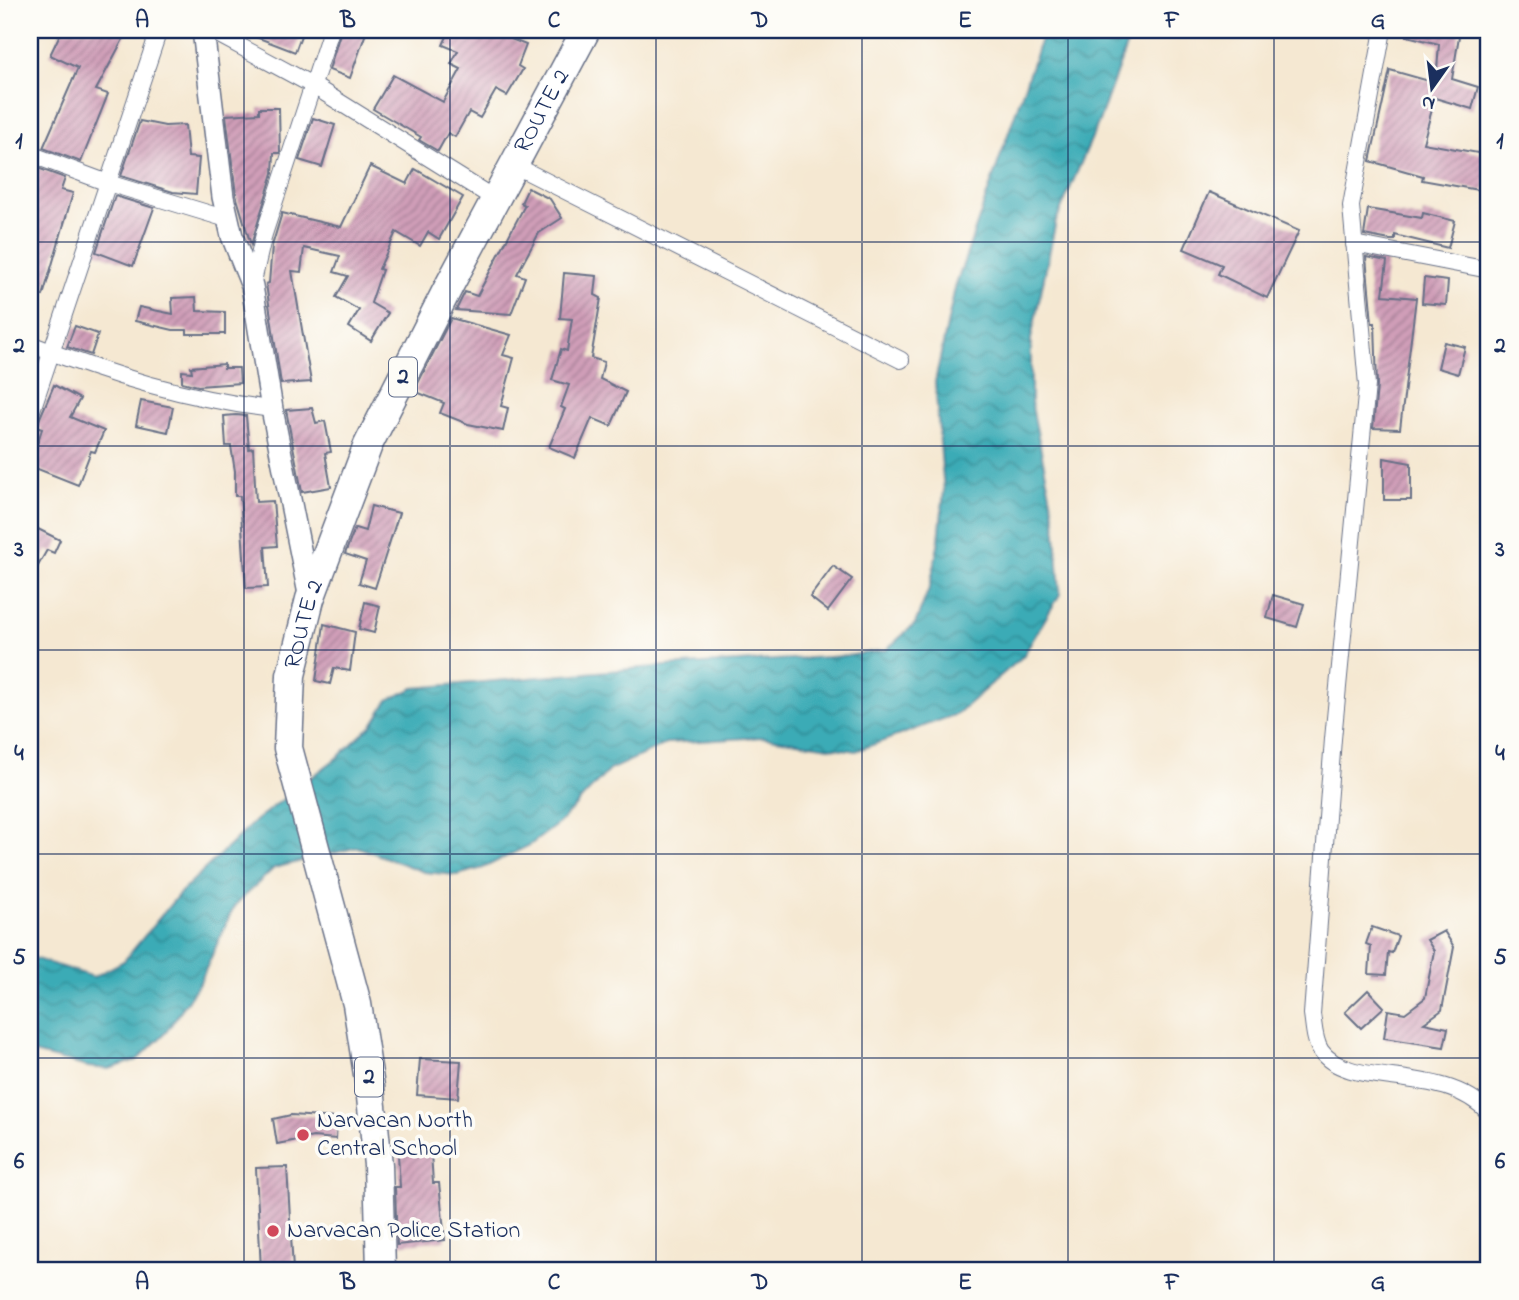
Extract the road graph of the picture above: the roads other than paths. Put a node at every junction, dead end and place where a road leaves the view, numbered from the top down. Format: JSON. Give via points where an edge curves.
{"nodes":[{"id":1,"x":159,"y":30,"type":"edge"},
{"id":2,"x":203,"y":30,"type":"edge"},
{"id":3,"x":211,"y":30,"type":"edge"},
{"id":4,"x":331,"y":30,"type":"edge"},
{"id":5,"x":586,"y":30,"type":"edge"},
{"id":6,"x":1383,"y":30,"type":"edge"},
{"id":7,"x":312,"y":85,"type":"junction"},
{"id":8,"x":30,"y":154,"type":"edge"},
{"id":9,"x":514,"y":165,"type":"junction"},
{"id":10,"x":108,"y":183,"type":"junction"},
{"id":11,"x":495,"y":199,"type":"junction"},
{"id":12,"x":227,"y":219,"type":"junction"},
{"id":13,"x":1354,"y":244,"type":"junction"},
{"id":14,"x":1489,"y":270,"type":"edge"},
{"id":15,"x":252,"y":286,"type":"junction"},
{"id":16,"x":30,"y":344,"type":"edge"},
{"id":17,"x":51,"y":352,"type":"junction"},
{"id":18,"x":901,"y":360,"type":"dead end"},
{"id":19,"x":272,"y":409,"type":"junction"},
{"id":20,"x":30,"y":416,"type":"edge"},
{"id":21,"x":310,"y":599,"type":"junction"},
{"id":22,"x":1489,"y":1113,"type":"edge"},
{"id":23,"x":381,"y":1270,"type":"edge"}],
"edges":[{"from":1,"to":10,"type":"street"},
{"from":2,"to":12,"type":"street"},
{"from":3,"to":7,"type":"street"},
{"from":4,"to":7,"type":"street"},
{"from":5,"to":9,"type":"highway","name":"ROUTE 2","number":"2"},
{"from":6,"to":13,"type":"street","via":[[1356,166],[1351,206]]},
{"from":7,"to":11,"type":"street"},
{"from":7,"to":15,"type":"street"},
{"from":8,"to":10,"type":"street"},
{"from":9,"to":11,"type":"highway","name":"ROUTE 2","number":"2"},
{"from":9,"to":18,"type":"street"},
{"from":10,"to":12,"type":"street"},
{"from":10,"to":17,"type":"street"},
{"from":11,"to":21,"type":"highway","name":"ROUTE 2","number":"2","via":[[368,445]]},
{"from":12,"to":15,"type":"street"},
{"from":13,"to":14,"type":"street"},
{"from":13,"to":22,"type":"street","via":[[1367,385],[1312,1014],[1322,1052],[1336,1064],[1460,1089]]},
{"from":15,"to":19,"type":"street"},
{"from":16,"to":17,"type":"street"},
{"from":17,"to":19,"type":"street","via":[[179,394]]},
{"from":17,"to":20,"type":"street"},
{"from":19,"to":21,"type":"street"},
{"from":21,"to":23,"type":"highway","name":"ROUTE 2","number":"2","via":[[291,675],[288,748],[357,1004],[378,1165]]}]}
